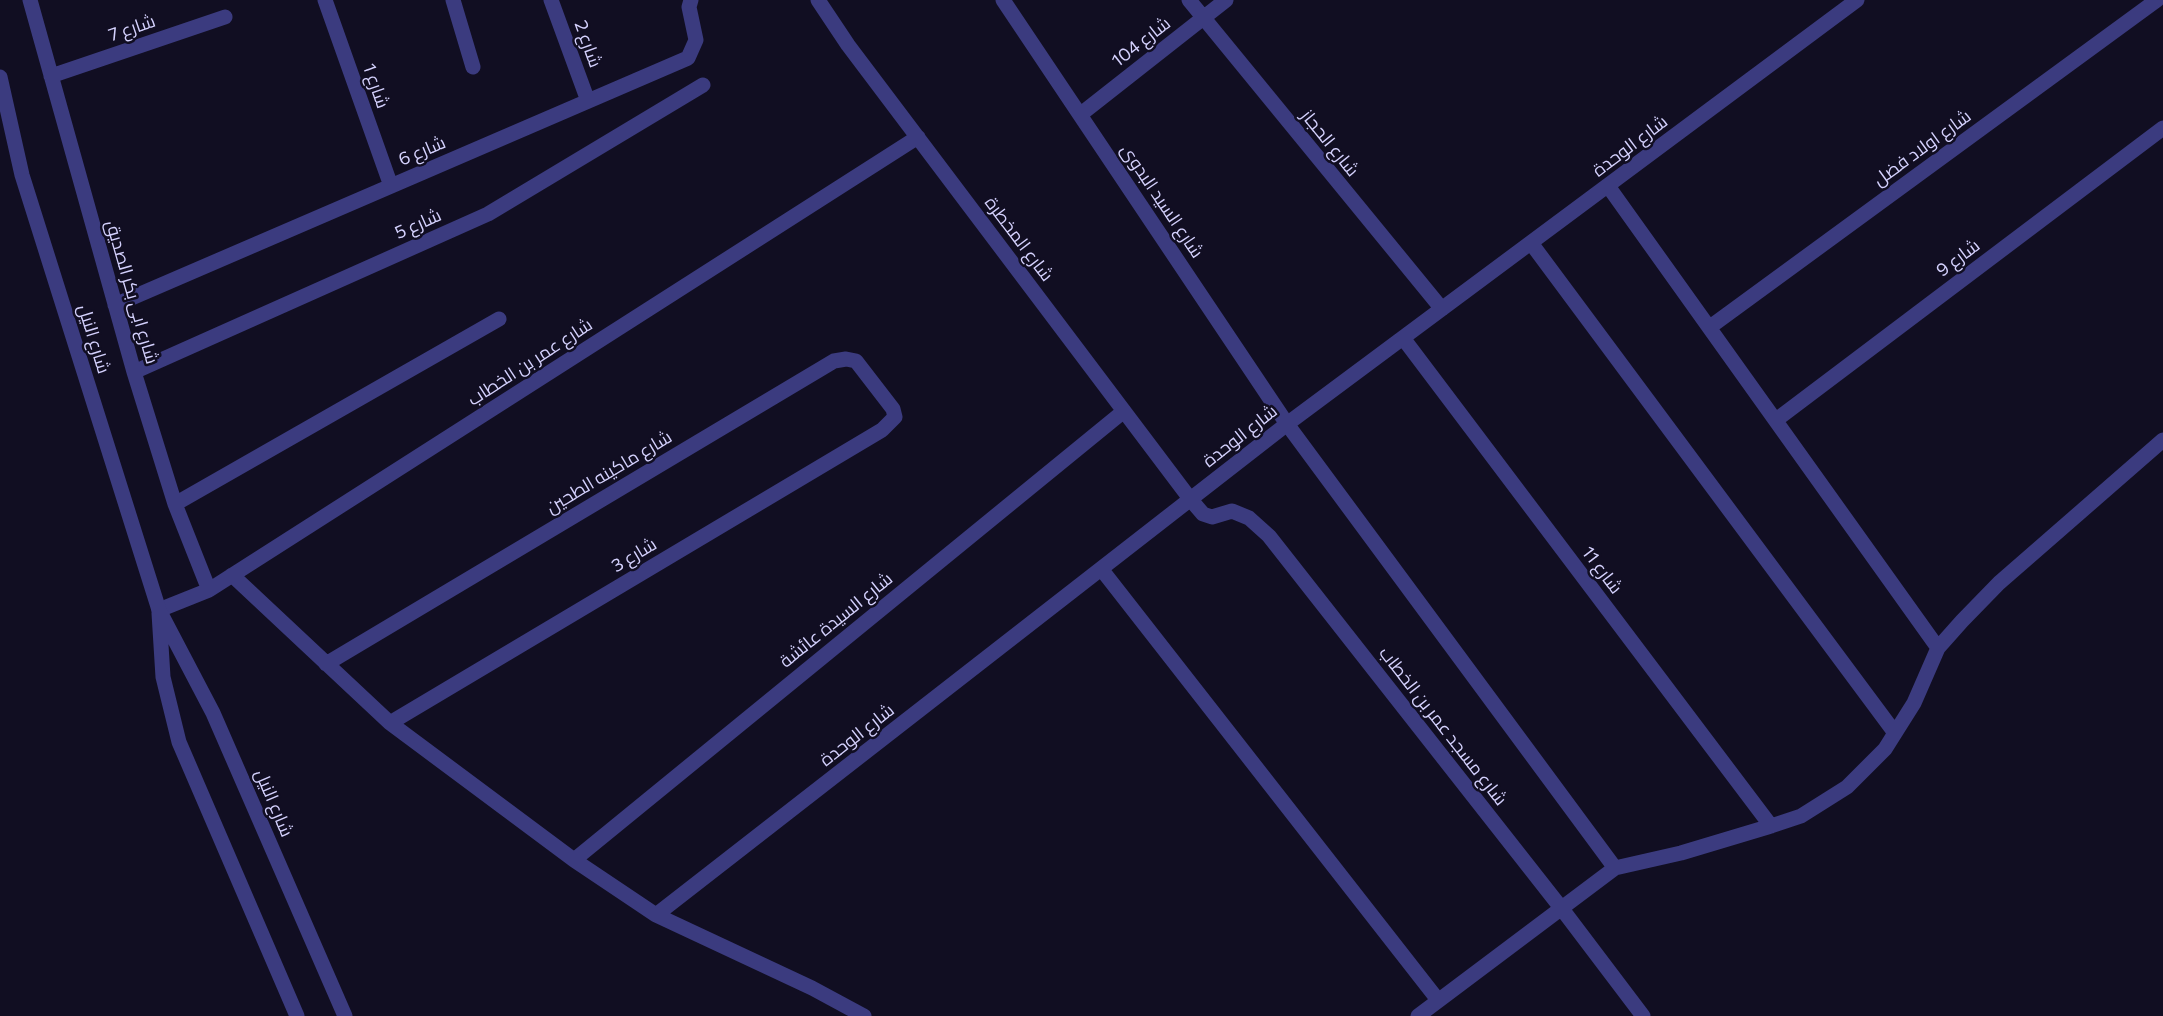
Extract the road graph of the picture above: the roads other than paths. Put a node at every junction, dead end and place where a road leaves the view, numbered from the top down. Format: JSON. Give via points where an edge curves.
{"nodes":[{"id":1,"x":30,"y":0,"type":"edge"},
{"id":2,"x":325,"y":0,"type":"edge"},
{"id":3,"x":453,"y":0,"type":"edge"},
{"id":4,"x":551,"y":0,"type":"edge"},
{"id":5,"x":691,"y":0,"type":"edge"},
{"id":6,"x":818,"y":0,"type":"edge"},
{"id":7,"x":1003,"y":0,"type":"edge"},
{"id":8,"x":1188,"y":0,"type":"edge"},
{"id":9,"x":1226,"y":0,"type":"edge"},
{"id":10,"x":1857,"y":0,"type":"edge"},
{"id":11,"x":2157,"y":0,"type":"edge"},
{"id":12,"x":225,"y":17,"type":"dead end"},
{"id":13,"x":1202,"y":18,"type":"junction"},
{"id":14,"x":473,"y":67,"type":"dead end"},
{"id":15,"x":51,"y":76,"type":"junction"},
{"id":16,"x":0,"y":77,"type":"edge"},
{"id":17,"x":704,"y":85,"type":"dead end"},
{"id":18,"x":588,"y":101,"type":"junction"},
{"id":19,"x":1081,"y":114,"type":"junction"},
{"id":20,"x":2163,"y":128,"type":"edge"},
{"id":21,"x":918,"y":137,"type":"junction"},
{"id":22,"x":391,"y":186,"type":"junction"},
{"id":23,"x":1608,"y":186,"type":"junction"},
{"id":24,"x":1531,"y":243,"type":"junction"},
{"id":25,"x":115,"y":305,"type":"junction"},
{"id":26,"x":1442,"y":309,"type":"junction"},
{"id":27,"x":500,"y":319,"type":"dead end"},
{"id":28,"x":1710,"y":327,"type":"junction"},
{"id":29,"x":1403,"y":338,"type":"junction"},
{"id":30,"x":134,"y":372,"type":"junction"},
{"id":31,"x":1124,"y":411,"type":"junction"},
{"id":32,"x":895,"y":417,"type":"joint"},
{"id":33,"x":1776,"y":420,"type":"junction"},
{"id":34,"x":1287,"y":424,"type":"junction"},
{"id":35,"x":2163,"y":440,"type":"edge"},
{"id":36,"x":1191,"y":500,"type":"junction"},
{"id":37,"x":174,"y":504,"type":"junction"},
{"id":38,"x":1102,"y":570,"type":"junction"},
{"id":39,"x":232,"y":575,"type":"junction"},
{"id":40,"x":209,"y":590,"type":"junction"},
{"id":41,"x":159,"y":610,"type":"junction"},
{"id":42,"x":1938,"y":648,"type":"junction"},
{"id":43,"x":326,"y":664,"type":"junction"},
{"id":44,"x":390,"y":723,"type":"junction"},
{"id":45,"x":1895,"y":733,"type":"junction"},
{"id":46,"x":1771,"y":826,"type":"junction"},
{"id":47,"x":574,"y":860,"type":"junction"},
{"id":48,"x":1616,"y":868,"type":"junction"},
{"id":49,"x":1562,"y":909,"type":"junction"},
{"id":50,"x":656,"y":915,"type":"junction"},
{"id":51,"x":1438,"y":1000,"type":"junction"},
{"id":52,"x":297,"y":1016,"type":"edge"},
{"id":53,"x":345,"y":1016,"type":"edge"},
{"id":54,"x":864,"y":1016,"type":"edge"},
{"id":55,"x":1418,"y":1016,"type":"edge"},
{"id":56,"x":1643,"y":1016,"type":"edge"}],
"edges":[{"from":1,"to":15,"type":"street","name":"شارع ابى بكر الصديق"},
{"from":2,"to":22,"type":"street","name":"شارع 1"},
{"from":3,"to":14,"type":"street"},
{"from":4,"to":18,"type":"street","name":"شارع 2"},
{"from":5,"to":18,"type":"street","name":"شارع 6","via":[[696,40],[688,58]]},
{"from":6,"to":21,"type":"street","name":"شارع المخطرة"},
{"from":7,"to":19,"type":"street","name":"شارع السيد البدوى"},
{"from":8,"to":13,"type":"street","name":"شارع الحجاز"},
{"from":9,"to":13,"type":"street","name":"شارع 104"},
{"from":10,"to":23,"type":"street","name":"شارع الوحدة"},
{"from":11,"to":28,"type":"street","name":"شارع اولاد فضل"},
{"from":12,"to":15,"type":"street","name":"شارع 7"},
{"from":13,"to":19,"type":"street","name":"شارع 104"},
{"from":13,"to":26,"type":"street","name":"شارع الحجاز"},
{"from":15,"to":25,"type":"street","name":"شارع ابى بكر الصديق"},
{"from":16,"to":41,"type":"street","name":"شارع النيل","via":[[22,175]]},
{"from":17,"to":30,"type":"street","name":"شارع 5","via":[[488,214]]},
{"from":18,"to":22,"type":"street","name":"شارع 6"},
{"from":19,"to":34,"type":"street","name":"شارع السيد البدوى"},
{"from":20,"to":33,"type":"street","name":"شارع 9"},
{"from":21,"to":31,"type":"street","name":"شارع المخطرة"},
{"from":21,"to":39,"type":"street","name":"شارع عمر بن الخطاب"},
{"from":22,"to":25,"type":"street","name":"شارع 6"},
{"from":23,"to":24,"type":"street","name":"شارع الوحدة"},
{"from":23,"to":28,"type":"street"},
{"from":24,"to":26,"type":"street","name":"شارع الوحدة"},
{"from":24,"to":45,"type":"street"},
{"from":25,"to":30,"type":"street","name":"شارع ابى بكر الصديق"},
{"from":26,"to":29,"type":"street","name":"شارع الوحدة"},
{"from":27,"to":37,"type":"street"},
{"from":28,"to":33,"type":"street"},
{"from":29,"to":34,"type":"street","name":"شارع الوحدة"},
{"from":29,"to":46,"type":"street","name":"شارع 11"},
{"from":30,"to":37,"type":"street","name":"شارع ابى بكر الصديق"},
{"from":31,"to":36,"type":"street","name":"شارع المخطرة"},
{"from":31,"to":47,"type":"street","name":"شارع السيدة عائشة"},
{"from":32,"to":43,"type":"street","name":"شارع ماكينه الطحين","via":[[856,361],[834,361]]},
{"from":32,"to":44,"type":"street","name":"شارع 3","via":[[882,430]]},
{"from":33,"to":42,"type":"street"},
{"from":34,"to":36,"type":"street","name":"شارع الوحدة"},
{"from":34,"to":48,"type":"street","name":"شارع السيد البدوى"},
{"from":35,"to":42,"type":"street","via":[[1999,583]]},
{"from":36,"to":38,"type":"street","name":"شارع الوحدة"},
{"from":36,"to":49,"type":"street","name":"شارع مسجد عمر بن الخطاب","via":[[1203,514],[1212,517],[1232,511],[1249,518],[1269,536]]},
{"from":37,"to":40,"type":"street","name":"شارع ابى بكر الصديق"},
{"from":38,"to":50,"type":"street","name":"شارع الوحدة"},
{"from":38,"to":51,"type":"street"},
{"from":39,"to":40,"type":"street","name":"شارع عمر بن الخطاب"},
{"from":39,"to":43,"type":"street"},
{"from":40,"to":41,"type":"street","name":"شارع عمر بن الخطاب"},
{"from":41,"to":52,"type":"street","name":"شارع النيل","via":[[163,677],[179,742]]},
{"from":41,"to":53,"type":"street","name":"شارع النيل","via":[[221,730]]},
{"from":42,"to":45,"type":"street","via":[[1914,703]]},
{"from":43,"to":44,"type":"street"},
{"from":44,"to":47,"type":"street"},
{"from":45,"to":46,"type":"street","via":[[1886,749],[1847,787],[1802,816]]},
{"from":46,"to":48,"type":"street"},
{"from":47,"to":50,"type":"street"},
{"from":48,"to":49,"type":"street"},
{"from":49,"to":51,"type":"street"},
{"from":49,"to":56,"type":"street","name":"شارع مسجد عمر بن الخطاب"},
{"from":50,"to":54,"type":"street"},
{"from":51,"to":55,"type":"street"}]}
